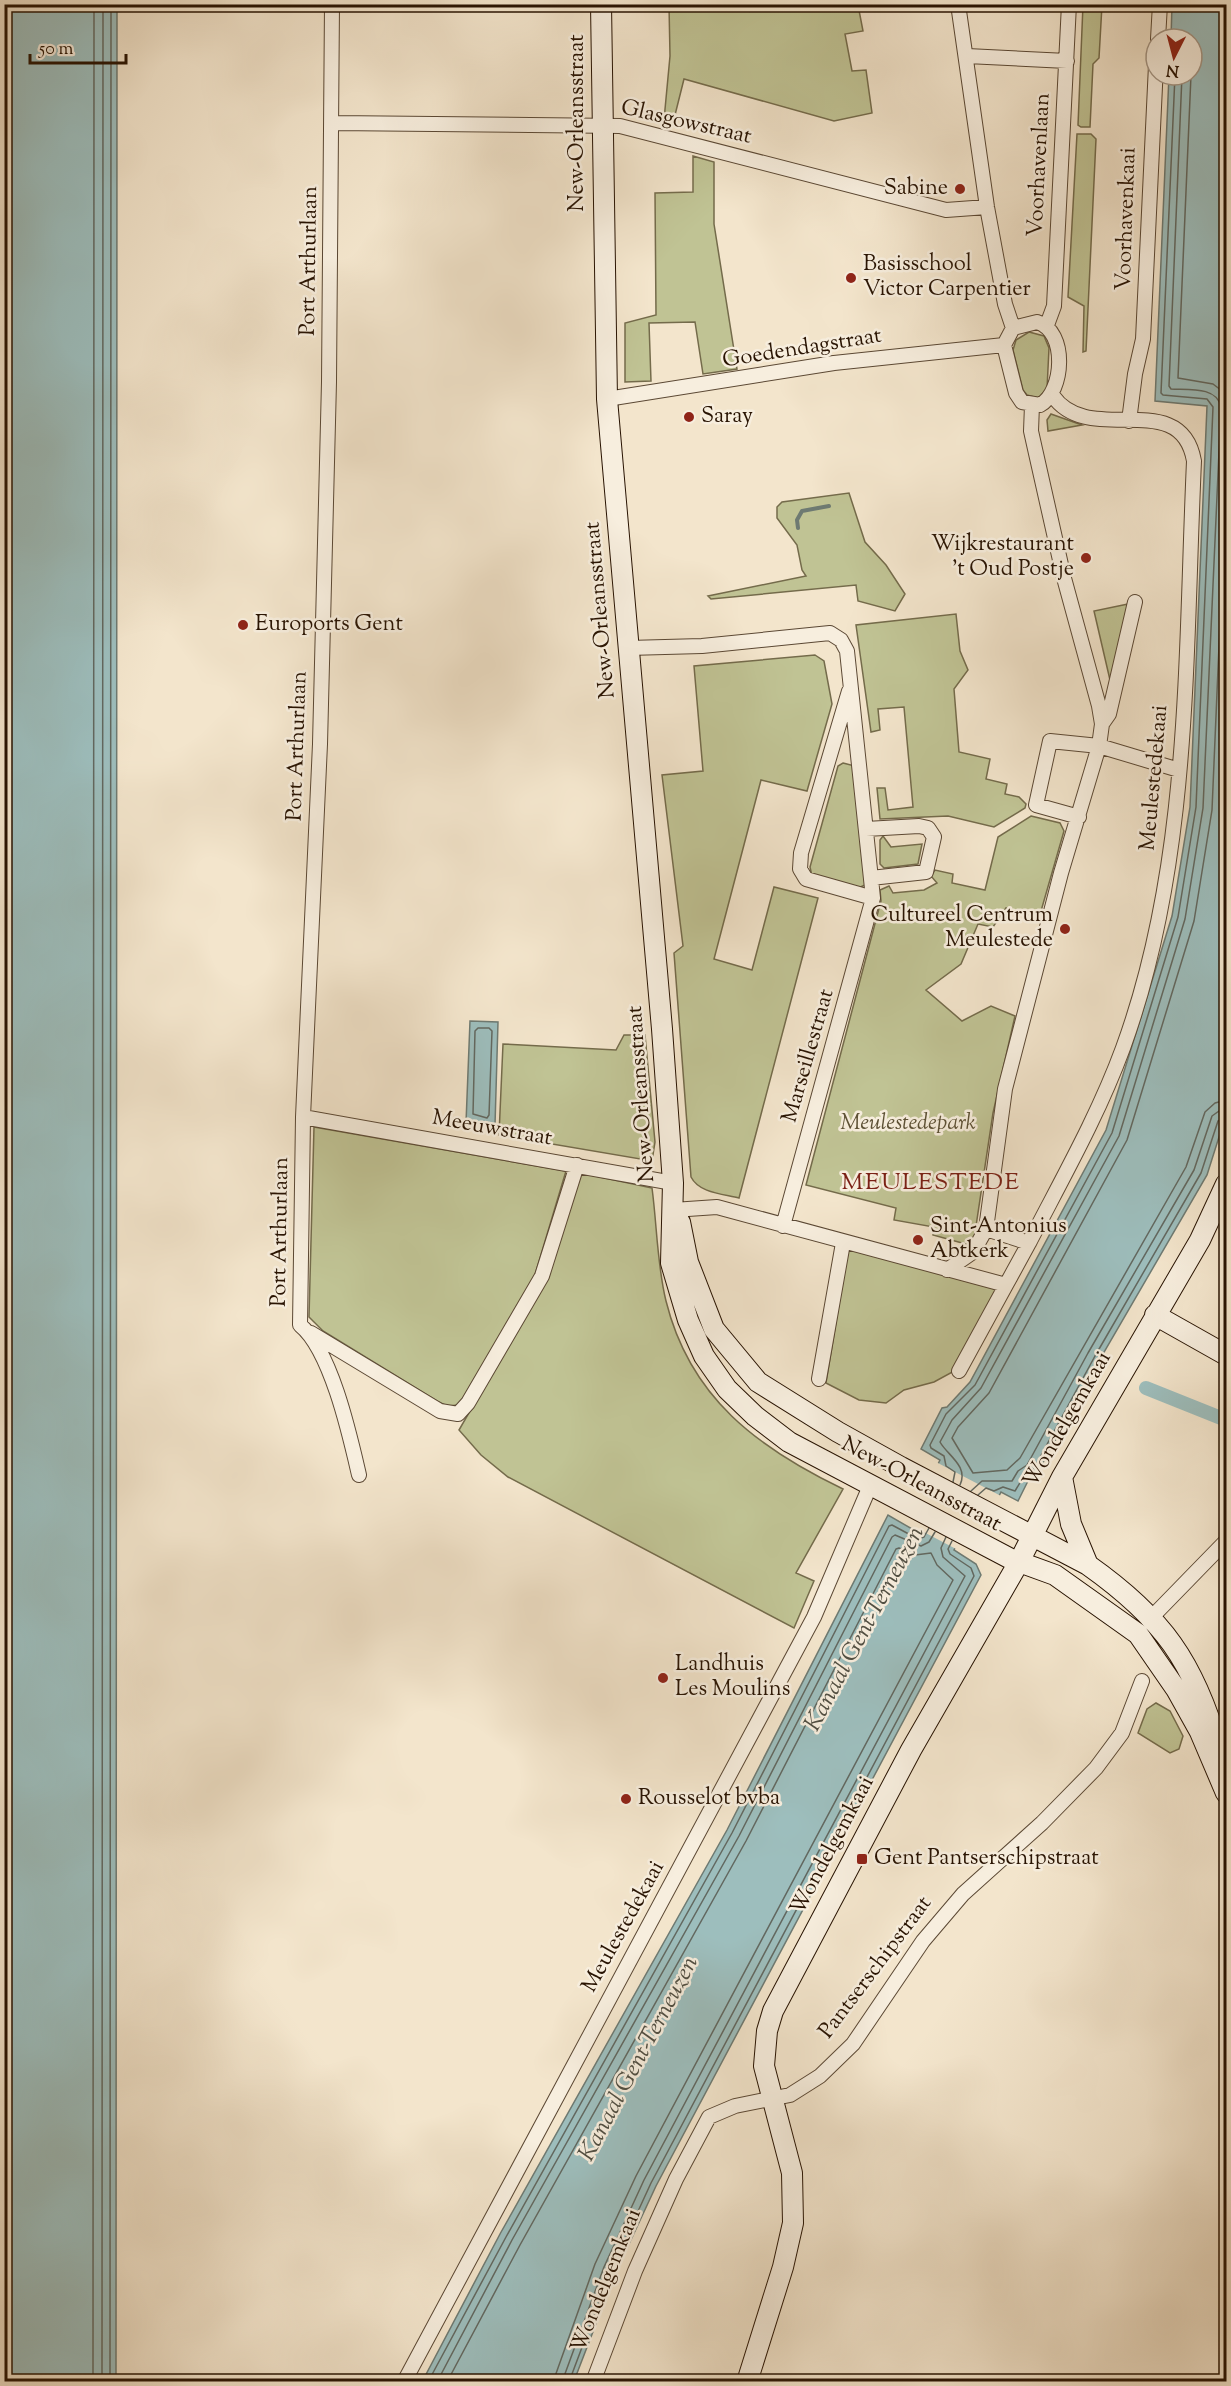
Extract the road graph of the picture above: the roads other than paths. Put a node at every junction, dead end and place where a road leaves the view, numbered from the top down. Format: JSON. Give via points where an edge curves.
{"nodes":[{"id":1,"x":332,"y":4,"type":"edge"},
{"id":2,"x":601,"y":4,"type":"edge"},
{"id":3,"x":958,"y":4,"type":"edge"},
{"id":4,"x":1069,"y":4,"type":"edge"},
{"id":5,"x":1160,"y":4,"type":"edge"},
{"id":6,"x":1159,"y":27,"type":"edge"},
{"id":7,"x":966,"y":56,"type":"junction"},
{"id":8,"x":1066,"y":61,"type":"junction"},
{"id":9,"x":1155,"y":87,"type":"edge"},
{"id":10,"x":333,"y":123,"type":"junction"},
{"id":11,"x":603,"y":126,"type":"junction"},
{"id":12,"x":987,"y":207,"type":"junction"},
{"id":13,"x":1047,"y":325,"type":"junction"},
{"id":14,"x":1013,"y":328,"type":"junction"},
{"id":15,"x":1004,"y":345,"type":"junction"},
{"id":16,"x":1053,"y":396,"type":"junction"},
{"id":17,"x":607,"y":399,"type":"junction"},
{"id":18,"x":1032,"y":405,"type":"junction"},
{"id":19,"x":1129,"y":416,"type":"junction"},
{"id":20,"x":1135,"y":602,"type":"dead end"},
{"id":21,"x":628,"y":648,"type":"junction"},
{"id":22,"x":850,"y":686,"type":"junction"},
{"id":23,"x":1102,"y":724,"type":"junction"},
{"id":24,"x":1099,"y":746,"type":"junction"},
{"id":25,"x":830,"y":752,"type":"junction"},
{"id":26,"x":858,"y":753,"type":"junction"},
{"id":27,"x":1179,"y":770,"type":"junction"},
{"id":28,"x":1079,"y":817,"type":"junction"},
{"id":29,"x":866,"y":829,"type":"junction"},
{"id":30,"x":871,"y":878,"type":"junction"},
{"id":31,"x":873,"y":898,"type":"junction"},
{"id":32,"x":303,"y":1117,"type":"junction"},
{"id":33,"x":577,"y":1165,"type":"junction"},
{"id":34,"x":673,"y":1184,"type":"junction"},
{"id":35,"x":1227,"y":1184,"type":"edge"},
{"id":36,"x":673,"y":1210,"type":"junction"},
{"id":37,"x":783,"y":1226,"type":"junction"},
{"id":38,"x":986,"y":1229,"type":"junction"},
{"id":39,"x":843,"y":1243,"type":"junction"},
{"id":40,"x":1029,"y":1243,"type":"junction"},
{"id":41,"x":950,"y":1270,"type":"junction"},
{"id":42,"x":1005,"y":1285,"type":"junction"},
{"id":43,"x":1155,"y":1315,"type":"junction"},
{"id":44,"x":310,"y":1333,"type":"junction"},
{"id":45,"x":1227,"y":1355,"type":"edge"},
{"id":46,"x":959,"y":1371,"type":"dead end"},
{"id":47,"x":819,"y":1379,"type":"dead end"},
{"id":48,"x":359,"y":1475,"type":"dead end"},
{"id":49,"x":1062,"y":1477,"type":"junction"},
{"id":50,"x":870,"y":1486,"type":"junction"},
{"id":51,"x":1033,"y":1534,"type":"junction"},
{"id":52,"x":1227,"y":1541,"type":"edge"},
{"id":53,"x":1019,"y":1562,"type":"junction"},
{"id":54,"x":1088,"y":1565,"type":"junction"},
{"id":55,"x":1151,"y":1618,"type":"junction"},
{"id":56,"x":1142,"y":1681,"type":"dead end"},
{"id":57,"x":1227,"y":1781,"type":"edge"},
{"id":58,"x":1227,"y":1793,"type":"edge"},
{"id":59,"x":773,"y":2099,"type":"junction"},
{"id":60,"x":404,"y":2382,"type":"edge"},
{"id":61,"x":593,"y":2382,"type":"edge"},
{"id":62,"x":747,"y":2382,"type":"edge"}],
"edges":[{"from":1,"to":10,"type":"street","name":"Port Arthurlaan"},
{"from":2,"to":11,"type":"main road","name":"New-Orleansstraat"},
{"from":3,"to":7,"type":"street"},
{"from":4,"to":8,"type":"street","name":"Voorhavenlaan"},
{"from":5,"to":6,"type":"street"},
{"from":7,"to":8,"type":"street"},
{"from":7,"to":12,"type":"street"},
{"from":8,"to":13,"type":"street","name":"Voorhavenlaan","via":[[1054,306]]},
{"from":9,"to":19,"type":"street","name":"Voorhavenkaai","via":[[1143,339]]},
{"from":10,"to":11,"type":"street","name":"Glasgowstraat"},
{"from":10,"to":32,"type":"street","name":"Port Arthurlaan","via":[[320,744]]},
{"from":11,"to":12,"type":"street","name":"Glasgowstraat","via":[[620,126],[702,146],[946,210]]},
{"from":11,"to":17,"type":"main road","name":"New-Orleansstraat"},
{"from":12,"to":14,"type":"street"},
{"from":13,"to":14,"type":"street","via":[[1037,322]]},
{"from":13,"to":16,"type":"street","via":[[1058,348]]},
{"from":14,"to":15,"type":"street"},
{"from":15,"to":17,"type":"street","name":"Goedendagstraat","via":[[834,363]]},
{"from":15,"to":18,"type":"street","via":[[1016,393],[1022,402]]},
{"from":16,"to":18,"type":"street","via":[[1040,405]]},
{"from":16,"to":19,"type":"street","name":"Meulestedekaai","via":[[1069,413],[1089,418]]},
{"from":17,"to":21,"type":"main road","name":"New-Orleansstraat"},
{"from":18,"to":23,"type":"street","via":[[1031,431]]},
{"from":19,"to":27,"type":"street","name":"Meulestedekaai","via":[[1171,425],[1184,433],[1194,461]]},
{"from":20,"to":23,"type":"street","via":[[1109,714]]},
{"from":21,"to":22,"type":"street","name":"Marseillestraat","via":[[702,646],[830,633],[842,640],[847,651]]},
{"from":21,"to":34,"type":"main road","name":"New-Orleansstraat"},
{"from":22,"to":25,"type":"street","name":"Marseillestraat"},
{"from":22,"to":26,"type":"street","name":"Marseillestraat"},
{"from":23,"to":24,"type":"street"},
{"from":24,"to":27,"type":"street"},
{"from":24,"to":28,"type":"street"},
{"from":24,"to":28,"type":"street","via":[[1050,741],[1036,805]]},
{"from":25,"to":26,"type":"street","via":[[841,748]]},
{"from":25,"to":31,"type":"street","name":"Marseillestraat","via":[[801,853],[800,869],[806,879]]},
{"from":26,"to":29,"type":"street","name":"Marseillestraat"},
{"from":27,"to":40,"type":"street","name":"Meulestedekaai","via":[[1158,924],[1123,1046],[1091,1123]]},
{"from":28,"to":38,"type":"street","via":[[1005,1089]]},
{"from":29,"to":30,"type":"street","name":"Marseillestraat"},
{"from":29,"to":30,"type":"street","via":[[919,826],[928,828],[934,837],[926,872]]},
{"from":30,"to":31,"type":"street","name":"Marseillestraat"},
{"from":31,"to":37,"type":"street","name":"Marseillestraat"},
{"from":32,"to":33,"type":"street","name":"Meeuwstraat"},
{"from":32,"to":44,"type":"street","name":"Port Arthurlaan","via":[[300,1325]]},
{"from":33,"to":34,"type":"street","name":"Meeuwstraat"},
{"from":33,"to":44,"type":"street","via":[[542,1276],[458,1414],[440,1411]]},
{"from":34,"to":36,"type":"main road","name":"New-Orleansstraat"},
{"from":35,"to":43,"type":"main road","name":"Wondelgemkaai","via":[[1200,1240]]},
{"from":36,"to":37,"type":"street","via":[[717,1207]]},
{"from":36,"to":50,"type":"main road","name":"New-Orleansstraat","via":[[671,1263],[688,1320],[704,1356],[755,1416],[789,1442]]},
{"from":36,"to":51,"type":"main road","name":"New-Orleansstraat","via":[[683,1227],[688,1262],[704,1307],[714,1329],[741,1365],[776,1394],[905,1469]]},
{"from":37,"to":39,"type":"street"},
{"from":38,"to":40,"type":"street"},
{"from":38,"to":41,"type":"street","via":[[973,1252]]},
{"from":39,"to":41,"type":"street"},
{"from":39,"to":47,"type":"street"},
{"from":40,"to":42,"type":"street","name":"Meulestedekaai"},
{"from":41,"to":42,"type":"street"},
{"from":42,"to":46,"type":"street"},
{"from":43,"to":45,"type":"main road"},
{"from":43,"to":49,"type":"main road","name":"Wondelgemkaai"},
{"from":44,"to":48,"type":"street","name":"Port Arthurlaan","via":[[342,1404]]},
{"from":49,"to":51,"type":"main road","name":"Wondelgemkaai"},
{"from":49,"to":54,"type":"main road","via":[[1071,1524]]},
{"from":50,"to":53,"type":"main road","name":"New-Orleansstraat"},
{"from":50,"to":60,"type":"street","name":"Meulestedekaai","via":[[814,1617]]},
{"from":51,"to":53,"type":"main road","name":"Wondelgemkaai"},
{"from":51,"to":54,"type":"main road","name":"New-Orleansstraat"},
{"from":52,"to":55,"type":"street"},
{"from":53,"to":58,"type":"main road","name":"New-Orleansstraat","via":[[1055,1575],[1138,1634],[1186,1706]]},
{"from":53,"to":59,"type":"main road","name":"Wondelgemkaai","via":[[911,1750],[773,2011],[764,2066]]},
{"from":54,"to":55,"type":"main road","name":"New-Orleansstraat","via":[[1119,1587]]},
{"from":55,"to":57,"type":"main road","name":"New-Orleansstraat","via":[[1181,1653],[1198,1686]]},
{"from":56,"to":59,"type":"street","name":"Pantserschipstraat","via":[[1122,1733],[1096,1768],[963,1894],[923,1941],[853,2044],[814,2080],[790,2095]]},
{"from":59,"to":61,"type":"street","name":"Wondelgemkaai","via":[[735,2106],[709,2117],[635,2271]]},
{"from":59,"to":62,"type":"main road","via":[[792,2173],[793,2223]]}]}
